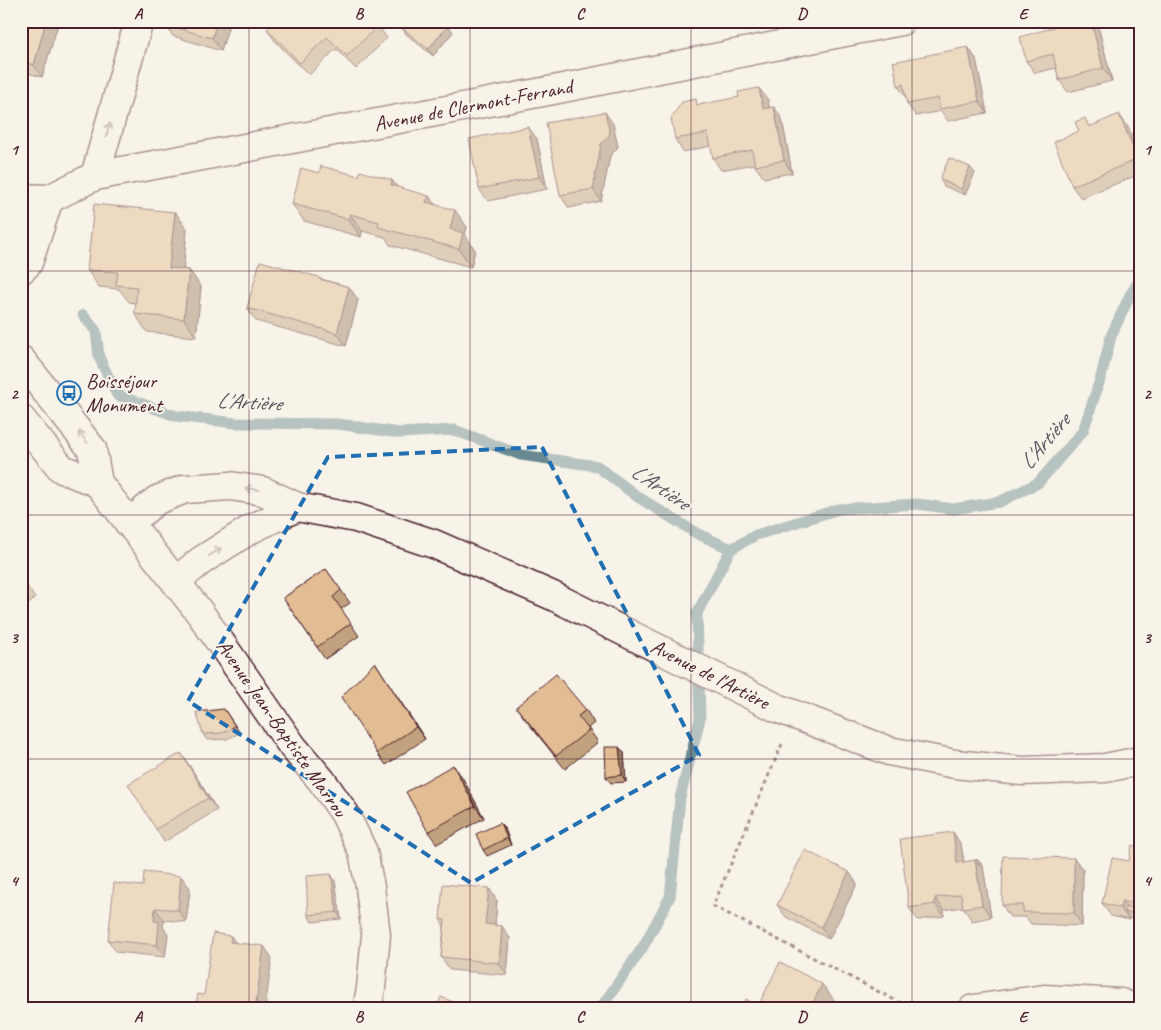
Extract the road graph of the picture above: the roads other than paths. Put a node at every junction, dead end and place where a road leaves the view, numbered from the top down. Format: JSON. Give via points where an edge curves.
{"nodes":[{"id":1,"x":139,"y":21,"type":"edge"},
{"id":2,"x":901,"y":21,"type":"edge"},
{"id":3,"x":851,"y":26,"type":"edge"},
{"id":4,"x":95,"y":176,"type":"junction"},
{"id":5,"x":21,"y":198,"type":"edge"},
{"id":6,"x":49,"y":199,"type":"junction"},
{"id":7,"x":21,"y":270,"type":"edge"},
{"id":8,"x":21,"y":360,"type":"edge"},
{"id":9,"x":21,"y":420,"type":"edge"},
{"id":10,"x":98,"y":482,"type":"junction"},
{"id":11,"x":297,"y":507,"type":"junction"},
{"id":12,"x":129,"y":523,"type":"junction"},
{"id":13,"x":176,"y":581,"type":"junction"},
{"id":14,"x":1140,"y":761,"type":"edge"},
{"id":15,"x":367,"y":1009,"type":"edge"},
{"id":16,"x":973,"y":1009,"type":"edge"},
{"id":17,"x":1135,"y":1009,"type":"edge"}],
"edges":[{"from":4,"to":1,"type":"street","one_way":true},
{"from":2,"to":3,"type":"street","name":"Avenue de Clermont-Ferrand"},
{"from":3,"to":4,"type":"street","name":"Avenue de Clermont-Ferrand","via":[[528,95]]},
{"from":4,"to":6,"type":"street","name":"Avenue de Clermont-Ferrand"},
{"from":5,"to":6,"type":"street","name":"Avenue de Clermont-Ferrand"},
{"from":6,"to":7,"type":"street","via":[[28,263]]},
{"from":10,"to":8,"type":"street","one_way":true,"via":[[92,449]]},
{"from":9,"to":10,"type":"street","via":[[62,469]]},
{"from":10,"to":12,"type":"street","name":"Avenue Jean-Baptiste Marrou"},
{"from":11,"to":12,"type":"street","name":"Avenue de l'Artière","one_way":true,"via":[[263,491],[230,486],[185,489],[157,500]]},
{"from":13,"to":11,"type":"street","one_way":true,"via":[[251,528]]},
{"from":11,"to":14,"type":"street","name":"Avenue de l'Artière","via":[[356,518],[434,544],[553,596],[795,715],[889,751],[954,764],[1022,771],[1105,768]]},
{"from":12,"to":13,"type":"street","name":"Avenue Jean-Baptiste Marrou"},
{"from":13,"to":15,"type":"street","name":"Avenue Jean-Baptiste Marrou","via":[[293,747],[322,780],[345,814],[363,852],[376,935]]},
{"from":16,"to":17,"type":"street","via":[[1044,999],[1121,1003]]}]}
